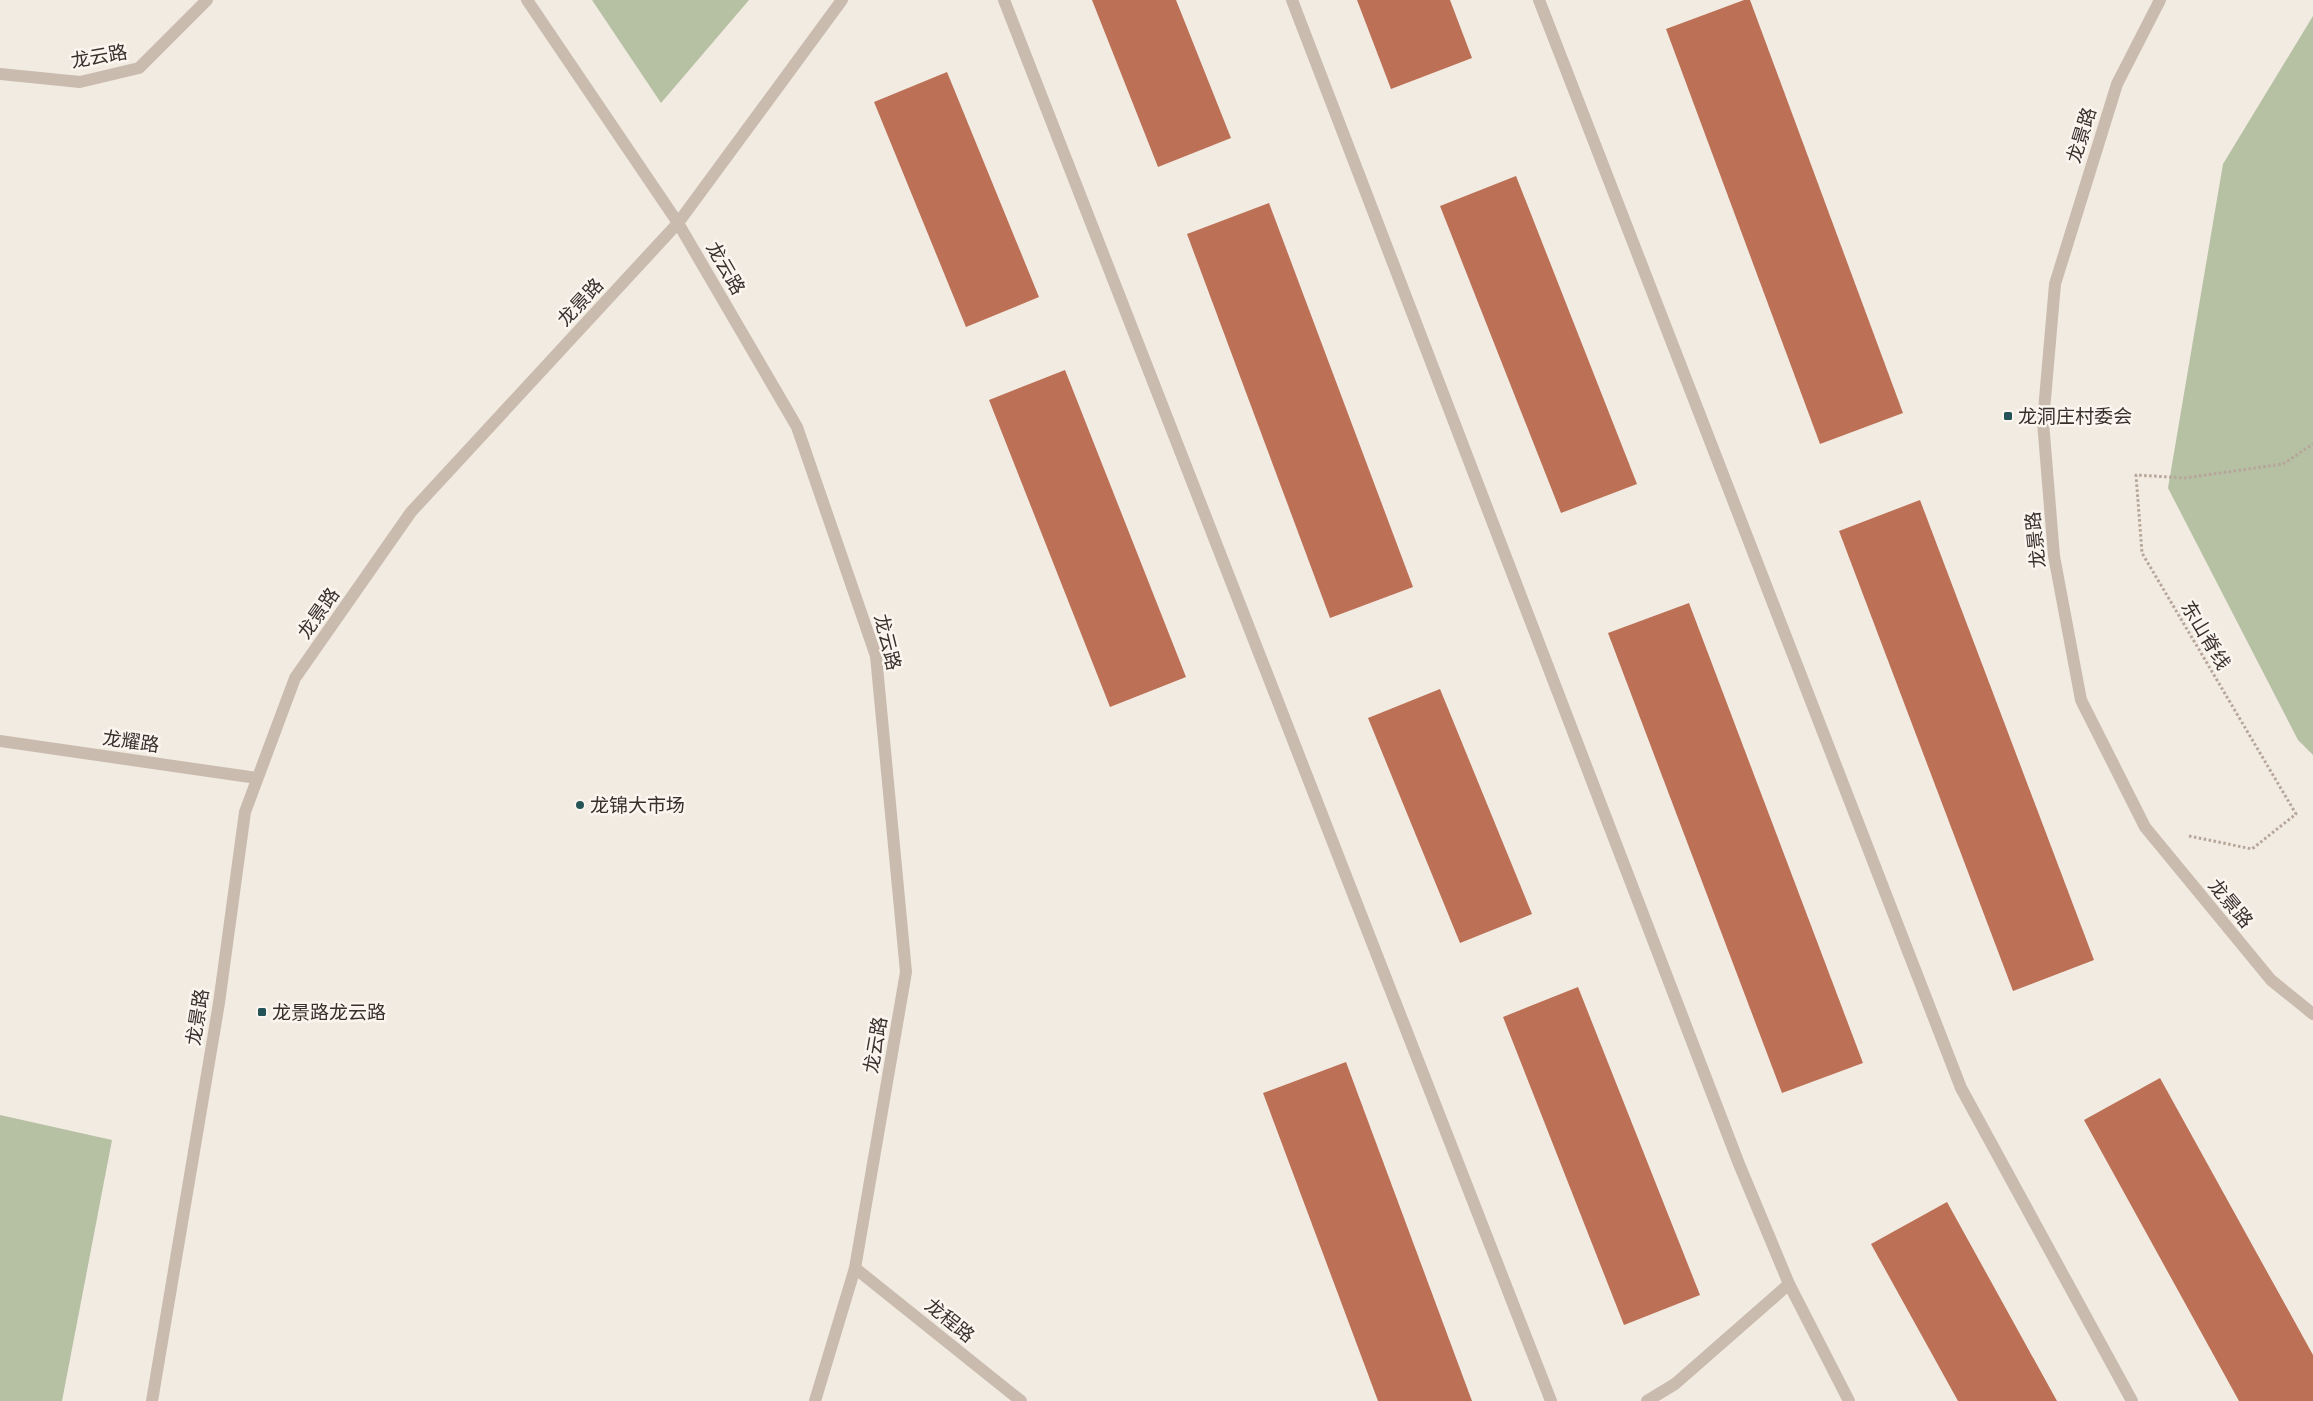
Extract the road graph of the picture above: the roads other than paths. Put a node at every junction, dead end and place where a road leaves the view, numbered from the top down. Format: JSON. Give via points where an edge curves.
{"nodes":[{"id":1,"x":207,"y":0,"type":"edge"},
{"id":2,"x":526,"y":0,"type":"edge"},
{"id":3,"x":842,"y":0,"type":"edge"},
{"id":4,"x":1004,"y":0,"type":"edge"},
{"id":5,"x":1292,"y":0,"type":"edge"},
{"id":6,"x":1539,"y":0,"type":"edge"},
{"id":7,"x":2160,"y":0,"type":"edge"},
{"id":8,"x":0,"y":74,"type":"edge"},
{"id":9,"x":678,"y":223,"type":"junction"},
{"id":10,"x":0,"y":741,"type":"edge"},
{"id":11,"x":257,"y":778,"type":"junction"},
{"id":12,"x":2313,"y":1014,"type":"edge"},
{"id":13,"x":855,"y":1268,"type":"junction"},
{"id":14,"x":1789,"y":1284,"type":"junction"},
{"id":15,"x":152,"y":1401,"type":"edge"},
{"id":16,"x":815,"y":1401,"type":"edge"},
{"id":17,"x":1021,"y":1401,"type":"edge"},
{"id":18,"x":1551,"y":1401,"type":"edge"},
{"id":19,"x":1647,"y":1401,"type":"edge"},
{"id":20,"x":1849,"y":1401,"type":"edge"},
{"id":21,"x":2132,"y":1401,"type":"edge"}],
"edges":[{"from":1,"to":8,"type":"street","name":"龙云路","via":[[139,68],[80,82]]},
{"from":2,"to":9,"type":"street","name":"龙云路"},
{"from":3,"to":9,"type":"street","name":"龙景路"},
{"from":4,"to":18,"type":"street"},
{"from":5,"to":14,"type":"street","via":[[1735,1154]]},
{"from":6,"to":21,"type":"street","via":[[1961,1088]]},
{"from":7,"to":12,"type":"street","name":"龙景路","via":[[2117,84],[2055,284],[2043,422],[2054,556],[2080,700],[2144,827],[2271,980]]},
{"from":9,"to":11,"type":"street","name":"龙景路","via":[[411,512],[295,678]]},
{"from":9,"to":13,"type":"street","name":"龙云路","via":[[797,427],[876,656],[906,972]]},
{"from":10,"to":11,"type":"street","name":"龙耀路"},
{"from":11,"to":15,"type":"street","name":"龙景路","via":[[245,812],[219,1003]]},
{"from":13,"to":16,"type":"street","name":"龙云路"},
{"from":13,"to":17,"type":"street","name":"龙程路"},
{"from":14,"to":19,"type":"street","via":[[1675,1384]]},
{"from":14,"to":20,"type":"street"}]}
